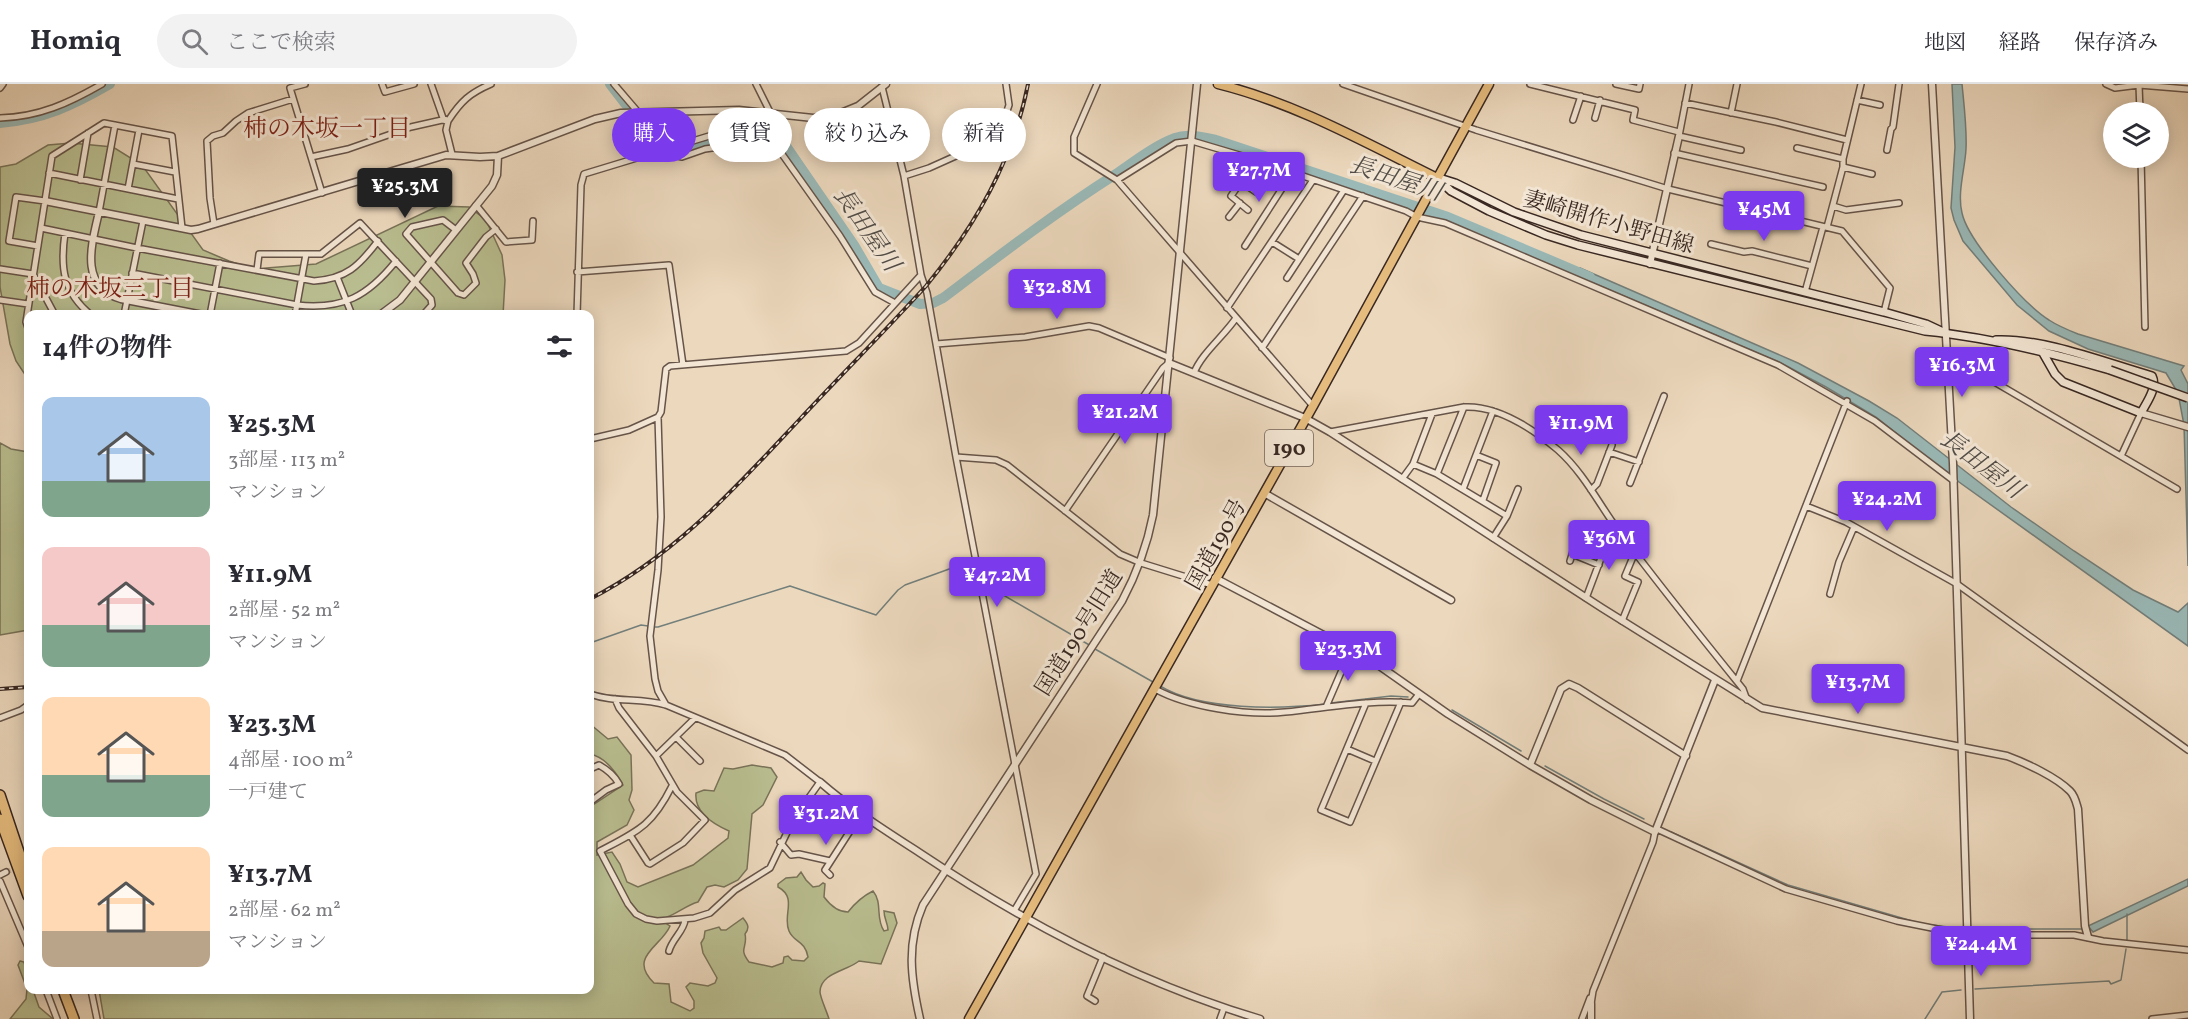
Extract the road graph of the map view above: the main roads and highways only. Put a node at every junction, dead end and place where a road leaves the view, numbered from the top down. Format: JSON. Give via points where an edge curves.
{"nodes":[{"id":1,"x":1218,"y":84,"type":"edge"},
{"id":2,"x":1489,"y":84,"type":"edge"},
{"id":3,"x":1437,"y":178,"type":"junction"},
{"id":4,"x":1947,"y":333,"type":"junction"},
{"id":5,"x":1981,"y":340,"type":"junction"},
{"id":6,"x":2043,"y":352,"type":"junction"},
{"id":7,"x":2188,"y":398,"type":"edge"},
{"id":8,"x":0,"y":795,"type":"edge"},
{"id":9,"x":0,"y":819,"type":"edge"},
{"id":10,"x":24,"y":867,"type":"edge"},
{"id":11,"x":24,"y":885,"type":"edge"},
{"id":12,"x":66,"y":994,"type":"edge"},
{"id":13,"x":75,"y":1019,"type":"edge"},
{"id":14,"x":969,"y":1019,"type":"edge"}],
"edges":[{"from":1,"to":3,"type":"main road","via":[[1277,102]]},
{"from":2,"to":3,"type":"main road","name":"国道190号","number":"190"},
{"from":3,"to":4,"type":"main road","name":"妻崎開作小野田線","via":[[1550,225],[1884,312]]},
{"from":3,"to":4,"type":"main road","name":"妻崎開作小野田線","via":[[1451,191],[1513,221],[1578,245],[1925,331]]},
{"from":3,"to":14,"type":"main road","name":"国道190号","number":"190"},
{"from":4,"to":5,"type":"main road","name":"妻崎開作小野田線"},
{"from":5,"to":6,"type":"main road","name":"妻崎開作小野田線"},
{"from":5,"to":6,"type":"main road","via":[[2014,340],[2056,348],[2152,376],[2155,382],[2141,413],[2063,382]]},
{"from":6,"to":7,"type":"main road","name":"妻崎開作小野田線","bridge":true,"via":[[2110,370]]},
{"from":8,"to":10,"type":"highway"},
{"from":9,"to":11,"type":"highway"},
{"from":12,"to":13,"type":"highway"}]}
